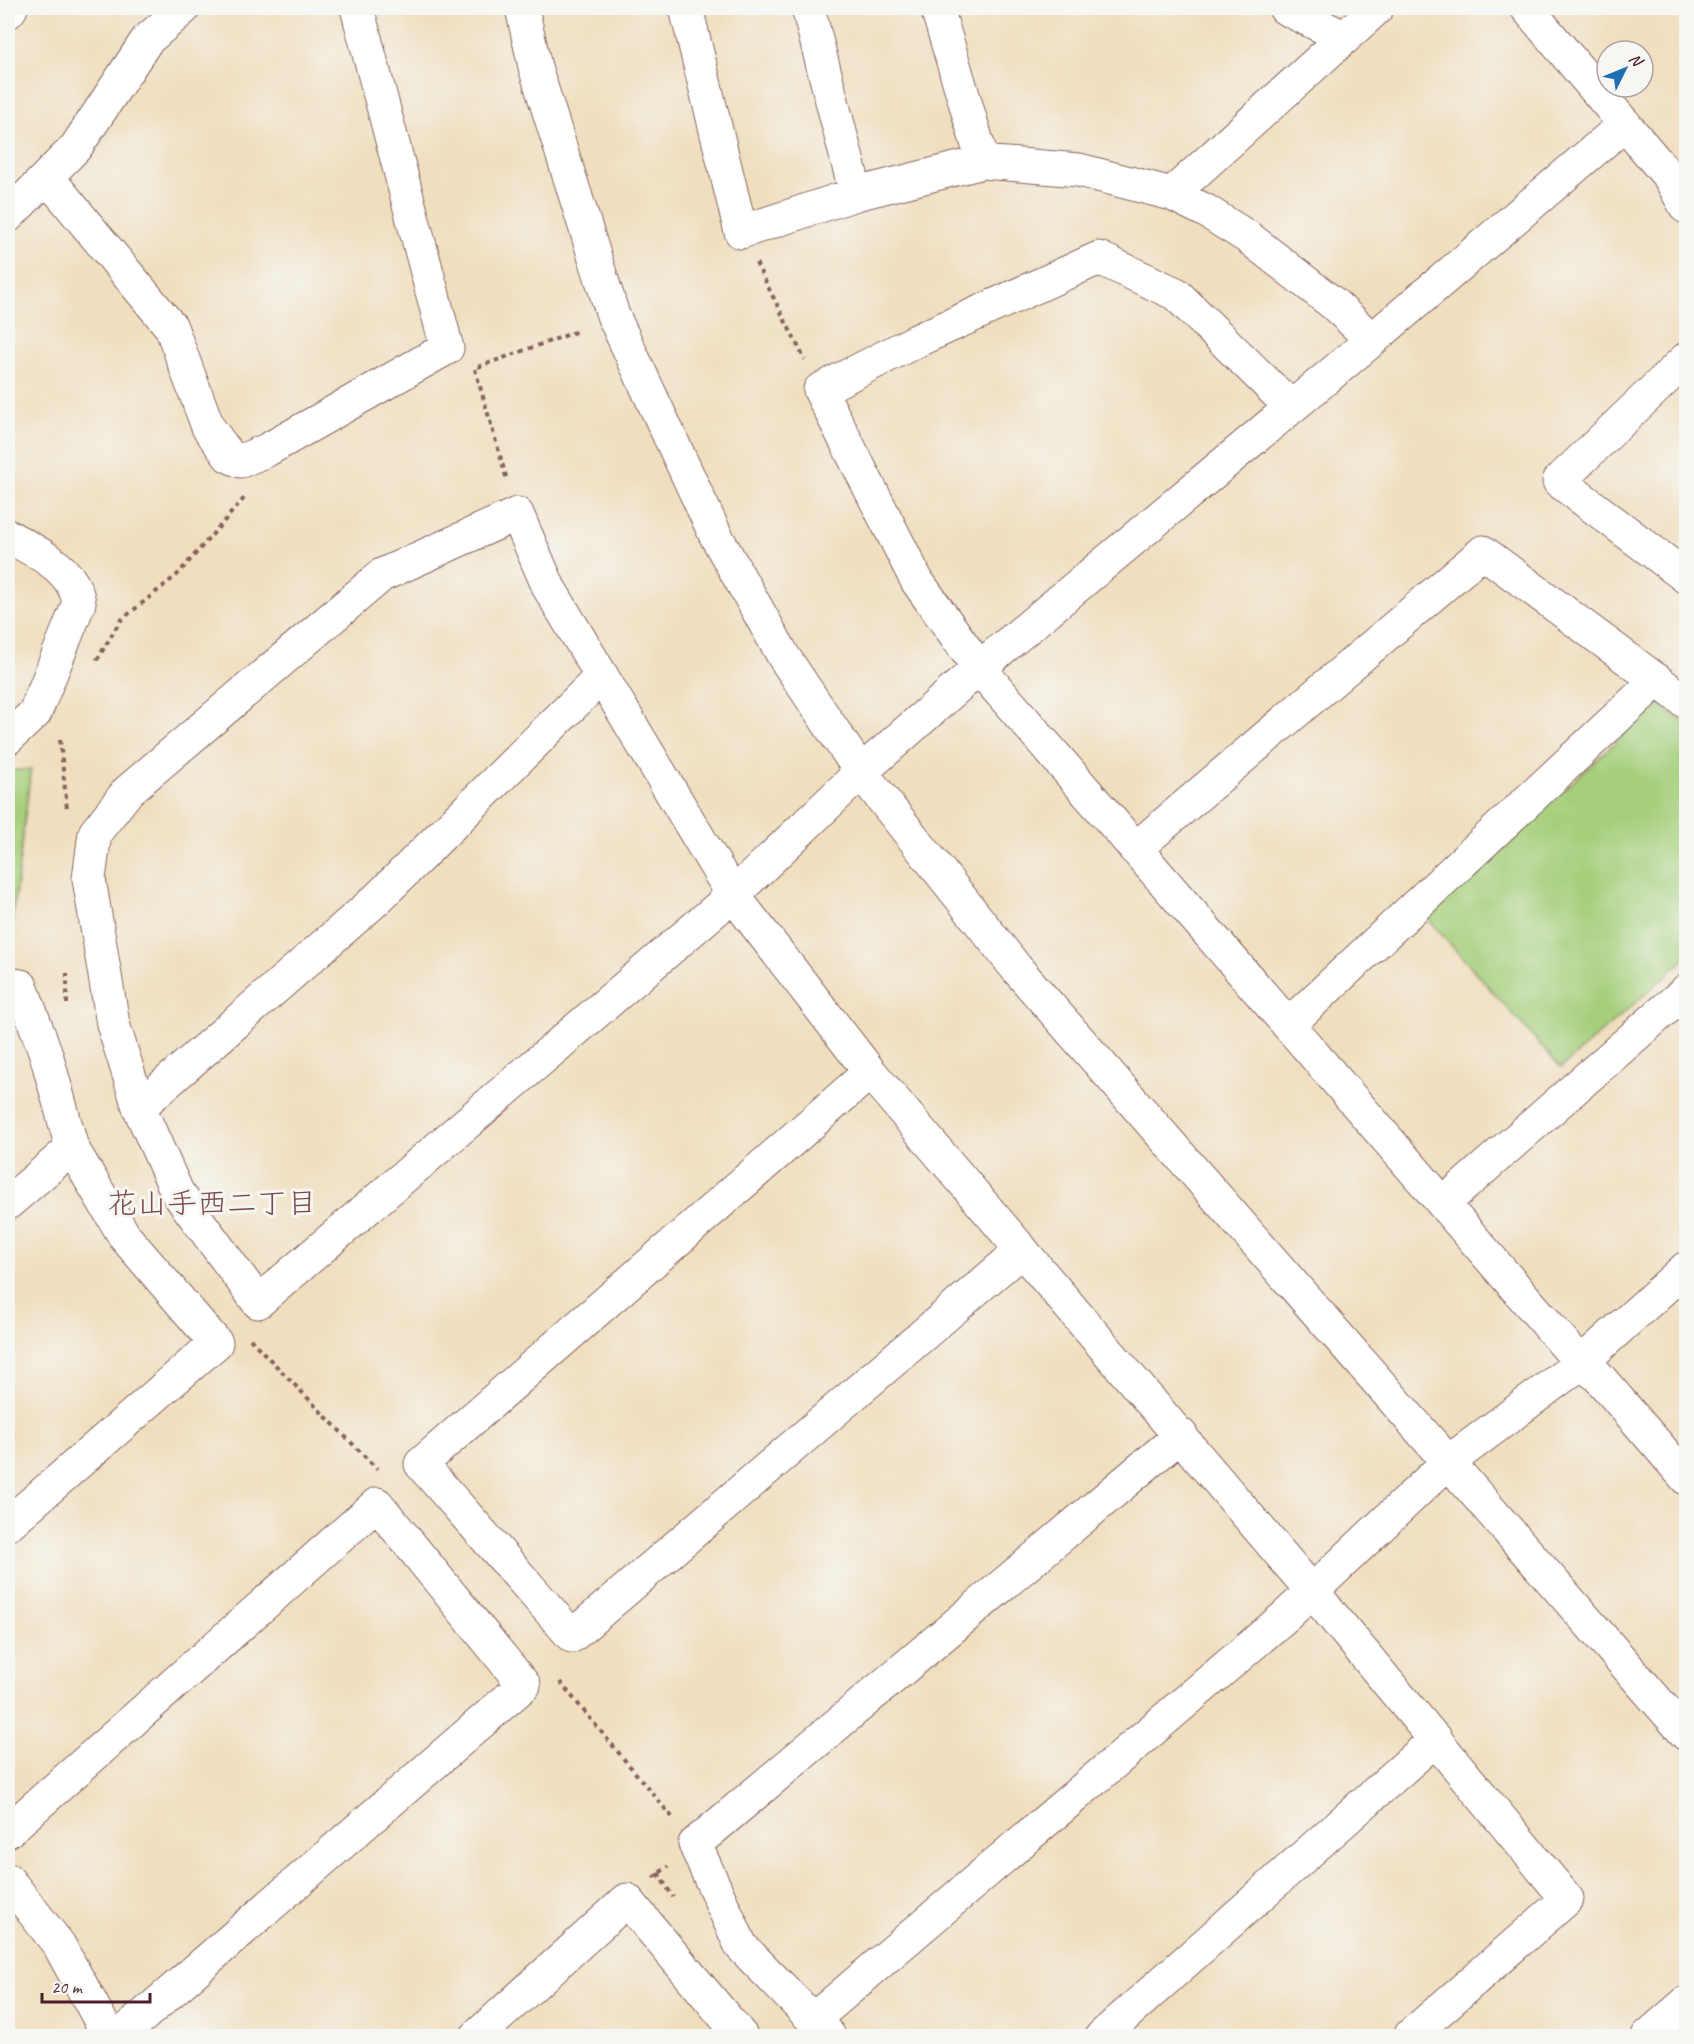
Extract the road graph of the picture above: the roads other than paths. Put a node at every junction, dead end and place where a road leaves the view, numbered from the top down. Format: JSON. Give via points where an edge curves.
{"nodes":[{"id":1,"x":11,"y":8,"type":"edge"},
{"id":2,"x":184,"y":8,"type":"edge"},
{"id":3,"x":357,"y":8,"type":"edge"},
{"id":4,"x":522,"y":8,"type":"edge"},
{"id":5,"x":686,"y":8,"type":"edge"},
{"id":6,"x":808,"y":8,"type":"edge"},
{"id":7,"x":937,"y":8,"type":"edge"},
{"id":8,"x":1285,"y":8,"type":"edge"},
{"id":9,"x":1377,"y":8,"type":"edge"},
{"id":10,"x":1527,"y":8,"type":"edge"},
{"id":11,"x":8,"y":12,"type":"edge"},
{"id":12,"x":1345,"y":38,"type":"junction"},
{"id":13,"x":1625,"y":124,"type":"junction"},
{"id":14,"x":983,"y":162,"type":"junction"},
{"id":15,"x":48,"y":178,"type":"junction"},
{"id":16,"x":856,"y":194,"type":"junction"},
{"id":17,"x":1172,"y":194,"type":"junction"},
{"id":18,"x":1686,"y":207,"type":"edge"},
{"id":19,"x":8,"y":216,"type":"edge"},
{"id":20,"x":1372,"y":340,"type":"junction"},
{"id":21,"x":1686,"y":359,"type":"edge"},
{"id":22,"x":1291,"y":407,"type":"junction"},
{"id":23,"x":8,"y":536,"type":"edge"},
{"id":24,"x":1686,"y":577,"type":"edge"},
{"id":25,"x":979,"y":668,"type":"junction"},
{"id":26,"x":602,"y":676,"type":"junction"},
{"id":27,"x":1658,"y":680,"type":"junction"},
{"id":28,"x":1686,"y":702,"type":"edge"},
{"id":29,"x":8,"y":738,"type":"edge"},
{"id":30,"x":861,"y":772,"type":"junction"},
{"id":31,"x":1135,"y":849,"type":"junction"},
{"id":32,"x":733,"y":895,"type":"junction"},
{"id":33,"x":8,"y":984,"type":"edge"},
{"id":34,"x":1686,"y":991,"type":"edge"},
{"id":35,"x":1288,"y":1025,"type":"junction"},
{"id":36,"x":870,"y":1072,"type":"junction"},
{"id":37,"x":139,"y":1107,"type":"junction"},
{"id":38,"x":72,"y":1148,"type":"junction"},
{"id":39,"x":1445,"y":1202,"type":"junction"},
{"id":40,"x":8,"y":1203,"type":"edge"},
{"id":41,"x":1022,"y":1250,"type":"junction"},
{"id":42,"x":1686,"y":1268,"type":"edge"},
{"id":43,"x":1581,"y":1363,"type":"junction"},
{"id":44,"x":1181,"y":1435,"type":"junction"},
{"id":45,"x":1447,"y":1463,"type":"junction"},
{"id":46,"x":1686,"y":1478,"type":"edge"},
{"id":47,"x":8,"y":1524,"type":"edge"},
{"id":48,"x":1312,"y":1591,"type":"junction"},
{"id":49,"x":1686,"y":1734,"type":"edge"},
{"id":50,"x":1436,"y":1738,"type":"junction"},
{"id":51,"x":8,"y":1831,"type":"edge"},
{"id":52,"x":8,"y":1880,"type":"edge"},
{"id":53,"x":1686,"y":2003,"type":"edge"},
{"id":54,"x":821,"y":2028,"type":"edge"},
{"id":55,"x":109,"y":2037,"type":"edge"},
{"id":56,"x":120,"y":2037,"type":"edge"},
{"id":57,"x":477,"y":2037,"type":"edge"},
{"id":58,"x":741,"y":2037,"type":"edge"},
{"id":59,"x":1102,"y":2037,"type":"edge"},
{"id":60,"x":1410,"y":2037,"type":"edge"},
{"id":61,"x":1648,"y":2037,"type":"edge"}],
"edges":[{"from":1,"to":11,"type":"street"},
{"from":2,"to":15,"type":"street","via":[[147,40],[76,147]]},
{"from":3,"to":15,"type":"street","via":[[447,348],[267,450],[241,461],[229,456],[208,426],[171,327]]},
{"from":4,"to":30,"type":"street","via":[[536,67],[613,315],[716,536],[784,657]]},
{"from":5,"to":16,"type":"street","via":[[741,232]]},
{"from":6,"to":16,"type":"street"},
{"from":7,"to":14,"type":"street"},
{"from":8,"to":12,"type":"street"},
{"from":9,"to":12,"type":"street"},
{"from":10,"to":13,"type":"street"},
{"from":12,"to":17,"type":"street"},
{"from":13,"to":18,"type":"street","via":[[1670,178]]},
{"from":13,"to":20,"type":"street"},
{"from":14,"to":16,"type":"street"},
{"from":14,"to":17,"type":"street","via":[[1079,170]]},
{"from":15,"to":19,"type":"street"},
{"from":17,"to":20,"type":"street","via":[[1250,238],[1335,305]]},
{"from":20,"to":22,"type":"street"},
{"from":21,"to":24,"type":"street","via":[[1559,481]]},
{"from":22,"to":25,"type":"street"},
{"from":22,"to":25,"type":"street","via":[[1176,294],[1099,258],[916,341],[820,390],[916,581]]},
{"from":23,"to":29,"type":"street","via":[[61,570],[77,591],[79,603],[35,713]]},
{"from":25,"to":30,"type":"street"},
{"from":25,"to":31,"type":"street"},
{"from":26,"to":32,"type":"street"},
{"from":26,"to":37,"type":"street","via":[[376,900]]},
{"from":26,"to":37,"type":"street","via":[[549,588],[517,514],[381,575],[128,791],[95,833],[89,879],[113,1024]]},
{"from":27,"to":28,"type":"street"},
{"from":27,"to":31,"type":"street","via":[[1483,552]]},
{"from":27,"to":35,"type":"street"},
{"from":30,"to":32,"type":"street"},
{"from":30,"to":45,"type":"street","via":[[1017,969]]},
{"from":31,"to":35,"type":"street"},
{"from":32,"to":36,"type":"street"},
{"from":32,"to":37,"type":"street","via":[[258,1302],[177,1192]]},
{"from":33,"to":38,"type":"street","via":[[21,986],[46,1054]]},
{"from":34,"to":39,"type":"street"},
{"from":35,"to":39,"type":"street"},
{"from":36,"to":41,"type":"street"},
{"from":36,"to":41,"type":"street","via":[[421,1464],[572,1636]]},
{"from":38,"to":40,"type":"street"},
{"from":38,"to":47,"type":"street","via":[[125,1237],[216,1342]]},
{"from":39,"to":43,"type":"street"},
{"from":41,"to":44,"type":"street"},
{"from":42,"to":43,"type":"street"},
{"from":43,"to":45,"type":"street"},
{"from":43,"to":46,"type":"street","via":[[1597,1375]]},
{"from":44,"to":48,"type":"street"},
{"from":44,"to":54,"type":"street","via":[[695,1844],[741,1947]]},
{"from":45,"to":48,"type":"street"},
{"from":45,"to":49,"type":"street"},
{"from":48,"to":50,"type":"street"},
{"from":48,"to":54,"type":"street"},
{"from":50,"to":59,"type":"street"},
{"from":50,"to":60,"type":"street","via":[[1567,1899]]},
{"from":51,"to":56,"type":"street","via":[[377,1504],[524,1685]]},
{"from":52,"to":55,"type":"street","via":[[59,1945]]},
{"from":53,"to":61,"type":"street"},
{"from":57,"to":58,"type":"street","via":[[627,1900]]}]}
